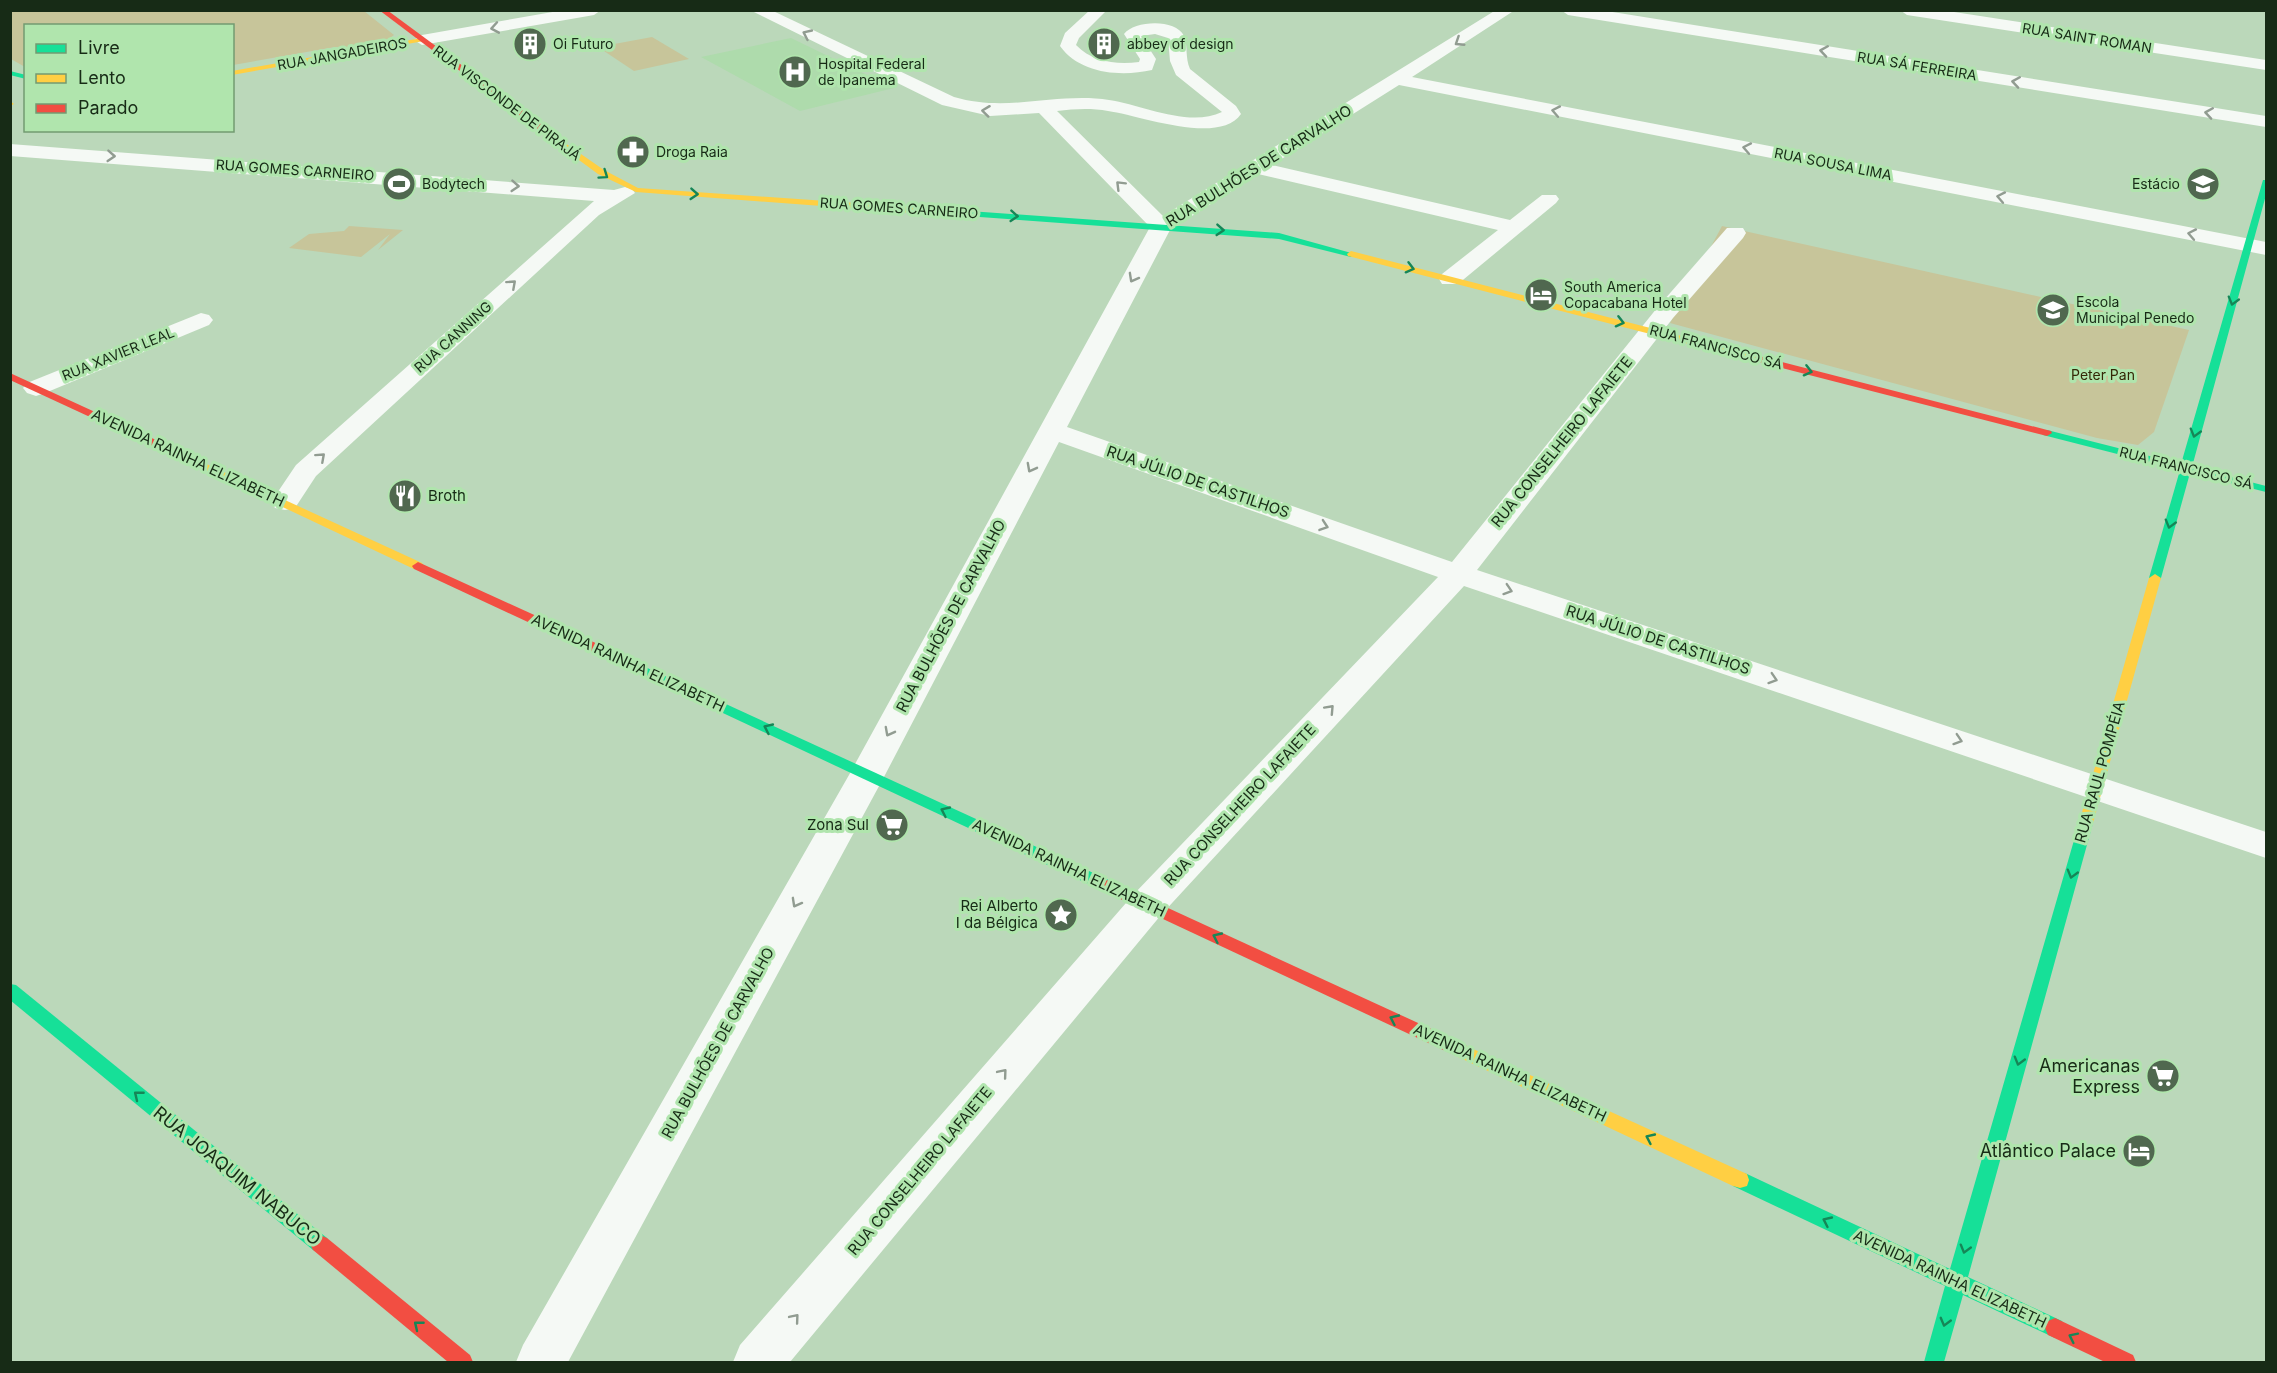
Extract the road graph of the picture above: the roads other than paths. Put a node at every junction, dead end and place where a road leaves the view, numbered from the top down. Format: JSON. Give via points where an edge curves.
{"nodes":[{"id":1,"x":382,"y":10,"type":"edge"},
{"id":2,"x":594,"y":10,"type":"edge"},
{"id":3,"x":758,"y":10,"type":"edge"},
{"id":4,"x":1100,"y":10,"type":"edge"},
{"id":5,"x":1508,"y":10,"type":"edge"},
{"id":6,"x":1568,"y":10,"type":"edge"},
{"id":7,"x":1907,"y":10,"type":"edge"},
{"id":8,"x":422,"y":40,"type":"junction"},
{"id":9,"x":2266,"y":65,"type":"edge"},
{"id":10,"x":234,"y":73,"type":"edge"},
{"id":11,"x":1399,"y":80,"type":"junction"},
{"id":12,"x":1044,"y":108,"type":"junction"},
{"id":13,"x":2266,"y":122,"type":"edge"},
{"id":14,"x":41,"y":133,"type":"dead end"},
{"id":15,"x":10,"y":150,"type":"edge"},
{"id":16,"x":73,"y":153,"type":"junction"},
{"id":17,"x":1258,"y":168,"type":"junction"},
{"id":18,"x":2266,"y":182,"type":"edge"},
{"id":19,"x":625,"y":193,"type":"junction"},
{"id":20,"x":1549,"y":198,"type":"dead end"},
{"id":21,"x":1161,"y":226,"type":"junction"},
{"id":22,"x":1513,"y":227,"type":"junction"},
{"id":23,"x":1735,"y":233,"type":"dead end"},
{"id":24,"x":2258,"y":247,"type":"edge"},
{"id":25,"x":1450,"y":279,"type":"junction"},
{"id":26,"x":201,"y":320,"type":"dead end"},
{"id":27,"x":1652,"y":330,"type":"junction"},
{"id":28,"x":10,"y":376,"type":"edge"},
{"id":29,"x":36,"y":388,"type":"junction"},
{"id":30,"x":1051,"y":430,"type":"junction"},
{"id":31,"x":2186,"y":468,"type":"junction"},
{"id":32,"x":2266,"y":489,"type":"edge"},
{"id":33,"x":285,"y":502,"type":"junction"},
{"id":34,"x":1458,"y":574,"type":"junction"},
{"id":35,"x":867,"y":774,"type":"junction"},
{"id":36,"x":2096,"y":787,"type":"junction"},
{"id":37,"x":2266,"y":845,"type":"edge"},
{"id":38,"x":1147,"y":905,"type":"junction"},
{"id":39,"x":10,"y":990,"type":"edge"},
{"id":40,"x":1956,"y":1281,"type":"junction"},
{"id":41,"x":463,"y":1362,"type":"edge"},
{"id":42,"x":541,"y":1362,"type":"edge"},
{"id":43,"x":758,"y":1362,"type":"edge"},
{"id":44,"x":1934,"y":1362,"type":"edge"},
{"id":45,"x":2126,"y":1362,"type":"edge"}],
"edges":[{"from":1,"to":8,"type":"main road","name":"RUA VISCONDE DE PIRAJÁ"},
{"from":2,"to":8,"type":"street","name":"RUA JANGADEIROS","one_way":true},
{"from":12,"to":3,"type":"street","one_way":true,"via":[[990,112],[961,106]]},
{"from":4,"to":12,"type":"street","via":[[1071,36],[1068,46],[1073,53],[1115,68],[1138,68],[1146,66],[1148,59],[1132,34],[1167,31],[1176,37],[1182,71],[1232,114],[1214,122],[1196,123],[1097,104]]},
{"from":5,"to":11,"type":"street","name":"RUA BULHÕES DE CARVALHO","one_way":true},
{"from":13,"to":6,"type":"street","name":"RUA SÁ FERREIRA","one_way":true},
{"from":7,"to":9,"type":"street","name":"RUA SAINT ROMAN"},
{"from":8,"to":10,"type":"main road","name":"RUA JANGADEIROS"},
{"from":8,"to":19,"type":"main road","name":"RUA VISCONDE DE PIRAJÁ","one_way":true},
{"from":11,"to":17,"type":"street","name":"RUA BULHÕES DE CARVALHO"},
{"from":24,"to":11,"type":"street","name":"RUA SOUSA LIMA","one_way":true},
{"from":21,"to":12,"type":"street","one_way":true},
{"from":14,"to":16,"type":"street"},
{"from":15,"to":16,"type":"street","name":"RUA GOMES CARNEIRO"},
{"from":16,"to":19,"type":"street","name":"RUA GOMES CARNEIRO","one_way":true},
{"from":17,"to":21,"type":"street","name":"RUA BULHÕES DE CARVALHO"},
{"from":17,"to":22,"type":"street"},
{"from":18,"to":24,"type":"main road","name":"RUA RAUL POMPÉIA"},
{"from":19,"to":21,"type":"main road","name":"RUA GOMES CARNEIRO","one_way":true},
{"from":33,"to":19,"type":"street","name":"RUA CANNING","one_way":true,"via":[[306,471],[592,211]]},
{"from":20,"to":22,"type":"street"},
{"from":21,"to":25,"type":"main road","name":"RUA FRANCISCO SÁ","one_way":true,"via":[[1279,236]]},
{"from":21,"to":30,"type":"street","name":"RUA BULHÕES DE CARVALHO","one_way":true},
{"from":22,"to":25,"type":"street"},
{"from":23,"to":27,"type":"street","name":"RUA CONSELHEIRO LAFAIETE"},
{"from":24,"to":31,"type":"main road","name":"RUA RAUL POMPÉIA","one_way":true},
{"from":25,"to":27,"type":"main road","name":"RUA FRANCISCO SÁ","one_way":true},
{"from":26,"to":29,"type":"street","name":"RUA XAVIER LEAL"},
{"from":27,"to":31,"type":"main road","name":"RUA FRANCISCO SÁ","one_way":true},
{"from":27,"to":34,"type":"street","name":"RUA CONSELHEIRO LAFAIETE"},
{"from":28,"to":29,"type":"main road","name":"AVENIDA RAINHA ELIZABETH"},
{"from":29,"to":33,"type":"main road","name":"AVENIDA RAINHA ELIZABETH"},
{"from":30,"to":34,"type":"street","name":"RUA JÚLIO DE CASTILHOS","one_way":true},
{"from":30,"to":35,"type":"street","name":"RUA BULHÕES DE CARVALHO","one_way":true},
{"from":31,"to":32,"type":"main road","name":"RUA FRANCISCO SÁ"},
{"from":31,"to":36,"type":"main road","name":"RUA RAUL POMPÉIA","one_way":true},
{"from":35,"to":33,"type":"main road","name":"AVENIDA RAINHA ELIZABETH","one_way":true},
{"from":34,"to":36,"type":"street","name":"RUA JÚLIO DE CASTILHOS","one_way":true},
{"from":38,"to":34,"type":"street","name":"RUA CONSELHEIRO LAFAIETE","one_way":true},
{"from":38,"to":35,"type":"main road","name":"AVENIDA RAINHA ELIZABETH","one_way":true},
{"from":35,"to":42,"type":"street","name":"RUA BULHÕES DE CARVALHO","one_way":true},
{"from":36,"to":37,"type":"street","name":"RUA JÚLIO DE CASTILHOS"},
{"from":36,"to":40,"type":"main road","name":"RUA RAUL POMPÉIA","one_way":true},
{"from":40,"to":38,"type":"main road","name":"AVENIDA RAINHA ELIZABETH","one_way":true},
{"from":43,"to":38,"type":"street","name":"RUA CONSELHEIRO LAFAIETE","one_way":true},
{"from":41,"to":39,"type":"main road","name":"RUA JOAQUIM NABUCO","one_way":true},
{"from":40,"to":44,"type":"main road","name":"RUA RAUL POMPÉIA","one_way":true},
{"from":45,"to":40,"type":"main road","name":"AVENIDA RAINHA ELIZABETH","one_way":true}]}
